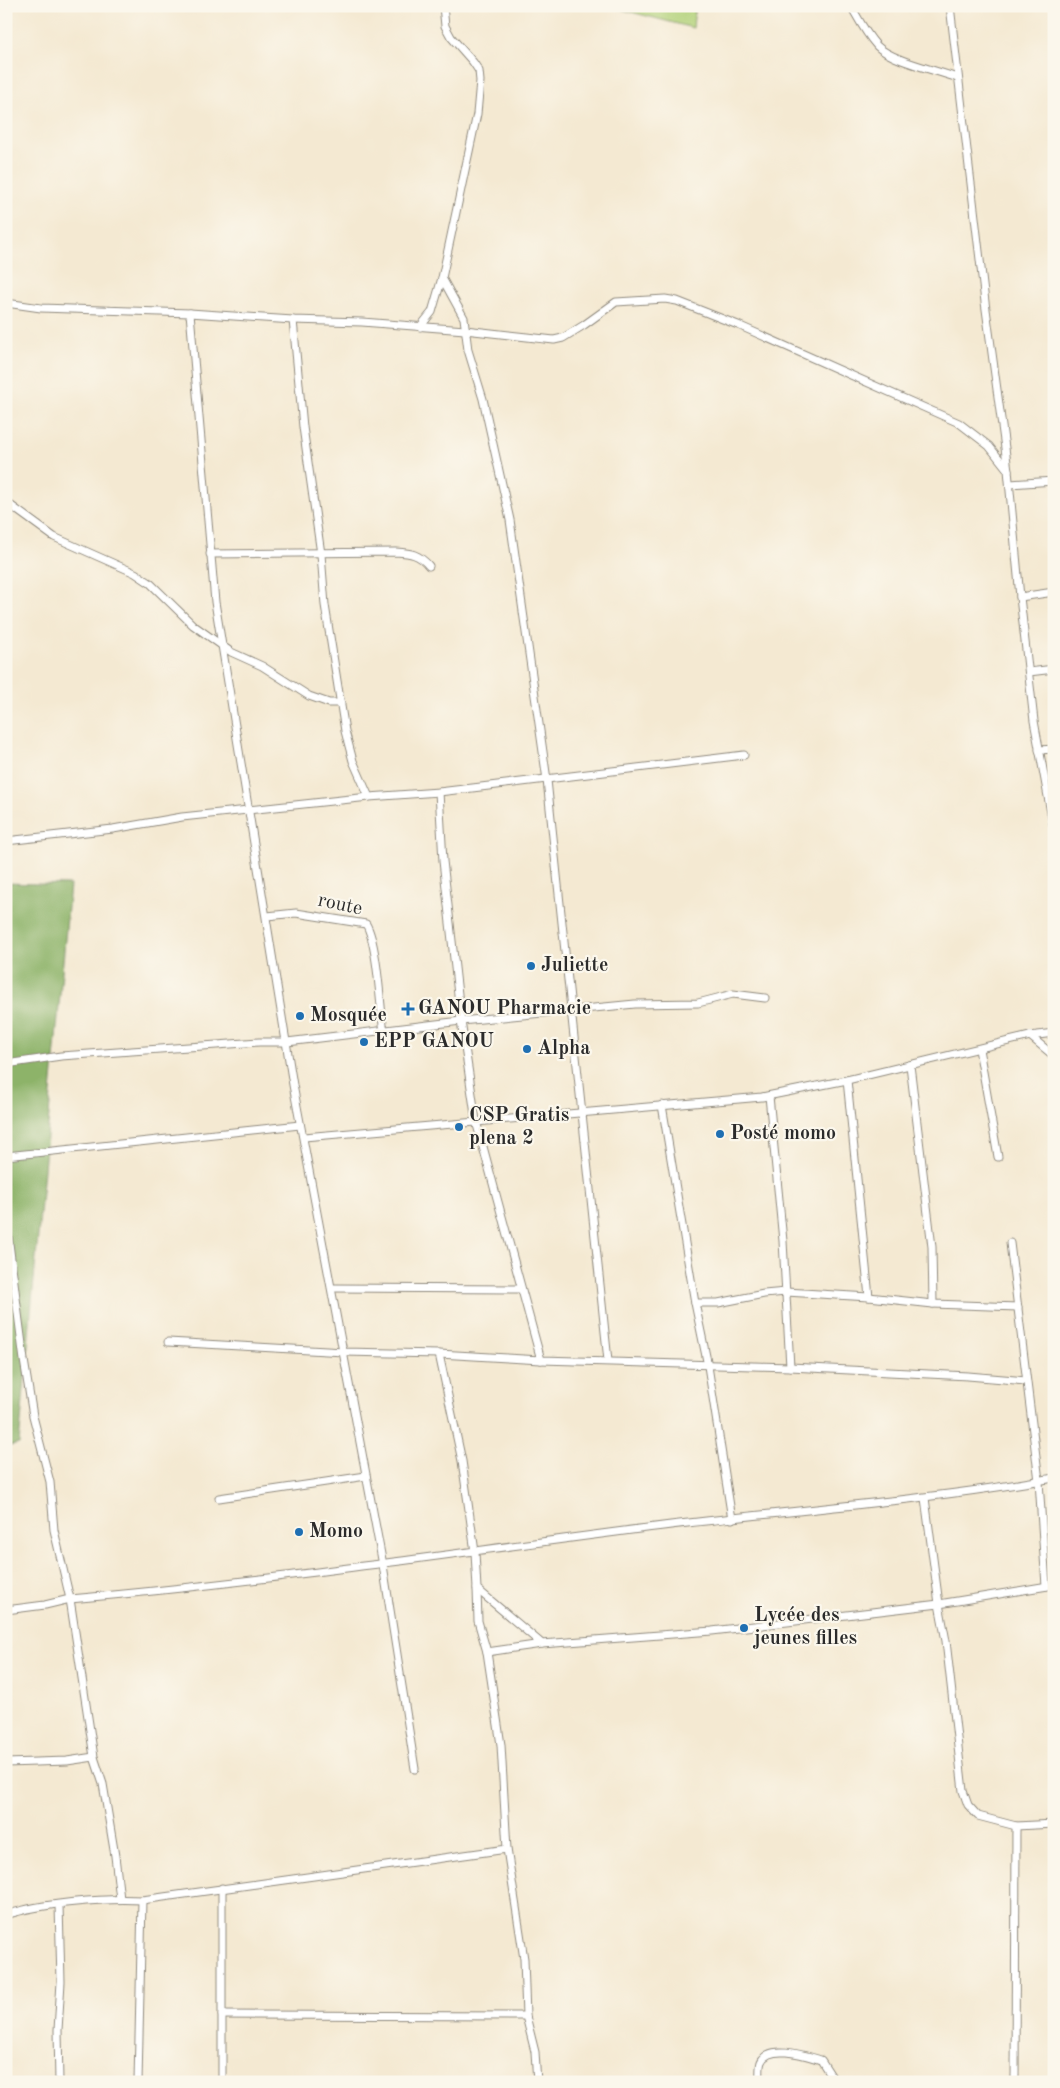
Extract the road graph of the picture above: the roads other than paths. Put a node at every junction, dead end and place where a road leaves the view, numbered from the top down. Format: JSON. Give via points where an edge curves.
{"nodes":[{"id":1,"x":442,"y":6,"type":"edge"},
{"id":2,"x":851,"y":6,"type":"edge"},
{"id":3,"x":950,"y":6,"type":"edge"},
{"id":4,"x":958,"y":78,"type":"junction"},
{"id":5,"x":442,"y":278,"type":"junction"},
{"id":6,"x":6,"y":303,"type":"edge"},
{"id":7,"x":190,"y":314,"type":"junction"},
{"id":8,"x":293,"y":320,"type":"junction"},
{"id":9,"x":420,"y":327,"type":"junction"},
{"id":10,"x":465,"y":330,"type":"junction"},
{"id":11,"x":1008,"y":470,"type":"junction"},
{"id":12,"x":1054,"y":480,"type":"edge"},
{"id":13,"x":1010,"y":484,"type":"junction"},
{"id":14,"x":6,"y":502,"type":"edge"},
{"id":15,"x":210,"y":554,"type":"junction"},
{"id":16,"x":321,"y":554,"type":"junction"},
{"id":17,"x":429,"y":566,"type":"dead end"},
{"id":18,"x":1054,"y":592,"type":"edge"},
{"id":19,"x":1020,"y":597,"type":"junction"},
{"id":20,"x":223,"y":646,"type":"junction"},
{"id":21,"x":1054,"y":669,"type":"edge"},
{"id":22,"x":1029,"y":672,"type":"junction"},
{"id":23,"x":341,"y":703,"type":"junction"},
{"id":24,"x":1054,"y":748,"type":"edge"},
{"id":25,"x":1039,"y":750,"type":"junction"},
{"id":26,"x":744,"y":755,"type":"dead end"},
{"id":27,"x":547,"y":780,"type":"junction"},
{"id":28,"x":439,"y":792,"type":"junction"},
{"id":29,"x":370,"y":796,"type":"junction"},
{"id":30,"x":250,"y":811,"type":"junction"},
{"id":31,"x":1054,"y":829,"type":"edge"},
{"id":32,"x":6,"y":841,"type":"edge"},
{"id":33,"x":267,"y":916,"type":"junction"},
{"id":34,"x":765,"y":998,"type":"dead end"},
{"id":35,"x":571,"y":1011,"type":"junction"},
{"id":36,"x":461,"y":1021,"type":"junction"},
{"id":37,"x":383,"y":1025,"type":"dead end"},
{"id":38,"x":1054,"y":1032,"type":"edge"},
{"id":39,"x":1030,"y":1036,"type":"junction"},
{"id":40,"x":287,"y":1042,"type":"junction"},
{"id":41,"x":979,"y":1049,"type":"junction"},
{"id":42,"x":1054,"y":1056,"type":"edge"},
{"id":43,"x":6,"y":1064,"type":"edge"},
{"id":44,"x":910,"y":1065,"type":"junction"},
{"id":45,"x":847,"y":1080,"type":"junction"},
{"id":46,"x":768,"y":1096,"type":"junction"},
{"id":47,"x":662,"y":1105,"type":"junction"},
{"id":48,"x":583,"y":1112,"type":"junction"},
{"id":49,"x":476,"y":1121,"type":"junction"},
{"id":50,"x":300,"y":1125,"type":"junction"},
{"id":51,"x":304,"y":1138,"type":"junction"},
{"id":52,"x":6,"y":1156,"type":"edge"},
{"id":53,"x":998,"y":1157,"type":"dead end"},
{"id":54,"x":6,"y":1220,"type":"edge"},
{"id":55,"x":1010,"y":1243,"type":"dead end"},
{"id":56,"x":332,"y":1288,"type":"junction"},
{"id":57,"x":521,"y":1289,"type":"junction"},
{"id":58,"x":786,"y":1292,"type":"junction"},
{"id":59,"x":868,"y":1297,"type":"junction"},
{"id":60,"x":695,"y":1303,"type":"junction"},
{"id":61,"x":933,"y":1304,"type":"junction"},
{"id":62,"x":1018,"y":1307,"type":"junction"},
{"id":63,"x":168,"y":1342,"type":"dead end"},
{"id":64,"x":344,"y":1352,"type":"junction"},
{"id":65,"x":439,"y":1354,"type":"junction"},
{"id":66,"x":541,"y":1360,"type":"junction"},
{"id":67,"x":608,"y":1361,"type":"junction"},
{"id":68,"x":708,"y":1366,"type":"junction"},
{"id":69,"x":790,"y":1367,"type":"junction"},
{"id":70,"x":1026,"y":1382,"type":"junction"},
{"id":71,"x":366,"y":1476,"type":"junction"},
{"id":72,"x":1054,"y":1478,"type":"edge"},
{"id":73,"x":1039,"y":1481,"type":"junction"},
{"id":74,"x":219,"y":1498,"type":"dead end"},
{"id":75,"x":925,"y":1498,"type":"junction"},
{"id":76,"x":732,"y":1519,"type":"junction"},
{"id":77,"x":475,"y":1552,"type":"junction"},
{"id":78,"x":383,"y":1565,"type":"junction"},
{"id":79,"x":1050,"y":1585,"type":"edge"},
{"id":80,"x":477,"y":1589,"type":"junction"},
{"id":81,"x":70,"y":1599,"type":"junction"},
{"id":82,"x":939,"y":1604,"type":"junction"},
{"id":83,"x":6,"y":1610,"type":"edge"},
{"id":84,"x":542,"y":1644,"type":"junction"},
{"id":85,"x":486,"y":1652,"type":"junction"},
{"id":86,"x":94,"y":1757,"type":"junction"},
{"id":87,"x":6,"y":1763,"type":"edge"},
{"id":88,"x":415,"y":1769,"type":"dead end"},
{"id":89,"x":1054,"y":1824,"type":"edge"},
{"id":90,"x":1016,"y":1826,"type":"junction"},
{"id":91,"x":507,"y":1849,"type":"junction"},
{"id":92,"x":222,"y":1888,"type":"junction"},
{"id":93,"x":120,"y":1899,"type":"junction"},
{"id":94,"x":142,"y":1900,"type":"junction"},
{"id":95,"x":59,"y":1905,"type":"junction"},
{"id":96,"x":6,"y":1915,"type":"edge"},
{"id":97,"x":222,"y":2014,"type":"junction"},
{"id":98,"x":526,"y":2016,"type":"junction"},
{"id":99,"x":59,"y":2082,"type":"edge"},
{"id":100,"x":138,"y":2082,"type":"edge"},
{"id":101,"x":222,"y":2082,"type":"edge"},
{"id":102,"x":538,"y":2082,"type":"edge"},
{"id":103,"x":760,"y":2082,"type":"edge"},
{"id":104,"x":835,"y":2082,"type":"edge"},
{"id":105,"x":1015,"y":2082,"type":"edge"}],
"edges":[{"from":1,"to":5,"type":"street","via":[[445,26],[479,71],[480,81],[477,114]]},
{"from":2,"to":4,"type":"street","via":[[863,29],[889,55]]},
{"from":3,"to":4,"type":"street"},
{"from":4,"to":11,"type":"street"},
{"from":5,"to":9,"type":"street","via":[[432,312]]},
{"from":5,"to":10,"type":"street","via":[[464,318]]},
{"from":6,"to":7,"type":"street","via":[[41,308]]},
{"from":7,"to":8,"type":"street"},
{"from":7,"to":15,"type":"street"},
{"from":8,"to":9,"type":"street"},
{"from":8,"to":16,"type":"street","via":[[303,427]]},
{"from":9,"to":10,"type":"street"},
{"from":10,"to":11,"type":"street","via":[[558,339],[616,302],[677,301],[959,423],[989,446]]},
{"from":10,"to":27,"type":"street","via":[[510,520]]},
{"from":11,"to":13,"type":"street"},
{"from":12,"to":13,"type":"street"},
{"from":13,"to":19,"type":"street"},
{"from":14,"to":20,"type":"street","via":[[54,537],[135,573],[150,583],[193,625]]},
{"from":15,"to":16,"type":"street"},
{"from":15,"to":20,"type":"street"},
{"from":16,"to":17,"type":"street","via":[[414,554]]},
{"from":16,"to":23,"type":"street","via":[[325,605]]},
{"from":18,"to":19,"type":"street"},
{"from":19,"to":22,"type":"street"},
{"from":20,"to":23,"type":"street","via":[[309,696]]},
{"from":20,"to":30,"type":"street"},
{"from":21,"to":22,"type":"street"},
{"from":22,"to":25,"type":"street"},
{"from":23,"to":29,"type":"street","via":[[353,761]]},
{"from":24,"to":25,"type":"street"},
{"from":25,"to":31,"type":"street"},
{"from":26,"to":27,"type":"street"},
{"from":27,"to":28,"type":"street"},
{"from":27,"to":35,"type":"street"},
{"from":28,"to":29,"type":"street"},
{"from":28,"to":36,"type":"street","via":[[443,861]]},
{"from":29,"to":30,"type":"street"},
{"from":30,"to":32,"type":"street"},
{"from":30,"to":33,"type":"street"},
{"from":33,"to":37,"type":"street","name":"route","via":[[296,913],[366,924],[375,955]]},
{"from":33,"to":40,"type":"street"},
{"from":34,"to":35,"type":"street","via":[[733,994],[698,1003],[636,1004]]},
{"from":35,"to":36,"type":"street"},
{"from":35,"to":48,"type":"street"},
{"from":36,"to":40,"type":"street"},
{"from":36,"to":49,"type":"street"},
{"from":38,"to":39,"type":"street"},
{"from":39,"to":41,"type":"street"},
{"from":39,"to":42,"type":"street"},
{"from":40,"to":43,"type":"street","via":[[61,1056]]},
{"from":40,"to":50,"type":"street"},
{"from":41,"to":44,"type":"street"},
{"from":41,"to":53,"type":"street"},
{"from":44,"to":45,"type":"street"},
{"from":44,"to":61,"type":"street","via":[[932,1247]]},
{"from":45,"to":46,"type":"street"},
{"from":45,"to":59,"type":"street"},
{"from":46,"to":47,"type":"street"},
{"from":46,"to":58,"type":"street"},
{"from":47,"to":48,"type":"street"},
{"from":47,"to":60,"type":"street"},
{"from":48,"to":49,"type":"street"},
{"from":48,"to":67,"type":"street"},
{"from":49,"to":51,"type":"street"},
{"from":49,"to":57,"type":"street"},
{"from":50,"to":51,"type":"street"},
{"from":50,"to":52,"type":"street"},
{"from":51,"to":56,"type":"street"},
{"from":54,"to":81,"type":"street","via":[[33,1416],[50,1482],[54,1530]]},
{"from":55,"to":62,"type":"street"},
{"from":56,"to":57,"type":"street"},
{"from":56,"to":64,"type":"street"},
{"from":57,"to":66,"type":"street"},
{"from":58,"to":59,"type":"street"},
{"from":58,"to":60,"type":"street","via":[[718,1303]]},
{"from":58,"to":69,"type":"street"},
{"from":59,"to":61,"type":"street"},
{"from":60,"to":68,"type":"street"},
{"from":61,"to":62,"type":"street"},
{"from":62,"to":70,"type":"street"},
{"from":63,"to":64,"type":"street"},
{"from":64,"to":65,"type":"street"},
{"from":64,"to":71,"type":"street"},
{"from":65,"to":66,"type":"street"},
{"from":65,"to":77,"type":"street","via":[[462,1461]]},
{"from":66,"to":67,"type":"street"},
{"from":67,"to":68,"type":"street"},
{"from":68,"to":69,"type":"street"},
{"from":68,"to":76,"type":"street"},
{"from":69,"to":70,"type":"street"},
{"from":70,"to":73,"type":"street"},
{"from":71,"to":74,"type":"street"},
{"from":71,"to":78,"type":"street"},
{"from":72,"to":73,"type":"street"},
{"from":73,"to":75,"type":"street"},
{"from":73,"to":79,"type":"street"},
{"from":75,"to":76,"type":"street"},
{"from":75,"to":82,"type":"street"},
{"from":76,"to":77,"type":"street"},
{"from":77,"to":78,"type":"street"},
{"from":77,"to":80,"type":"street"},
{"from":78,"to":81,"type":"street"},
{"from":78,"to":88,"type":"street"},
{"from":79,"to":82,"type":"street"},
{"from":80,"to":84,"type":"street"},
{"from":80,"to":85,"type":"street","via":[[478,1621]]},
{"from":81,"to":83,"type":"street"},
{"from":81,"to":86,"type":"street"},
{"from":82,"to":84,"type":"street","via":[[712,1631]]},
{"from":82,"to":90,"type":"street","via":[[962,1791],[978,1816]]},
{"from":84,"to":85,"type":"street"},
{"from":85,"to":91,"type":"street","via":[[500,1745]]},
{"from":86,"to":87,"type":"street"},
{"from":86,"to":93,"type":"street","via":[[103,1784]]},
{"from":89,"to":90,"type":"street"},
{"from":90,"to":105,"type":"street"},
{"from":91,"to":92,"type":"street"},
{"from":91,"to":98,"type":"street","via":[[524,1959]]},
{"from":92,"to":94,"type":"street"},
{"from":92,"to":97,"type":"street"},
{"from":93,"to":94,"type":"street"},
{"from":93,"to":95,"type":"street"},
{"from":94,"to":100,"type":"street"},
{"from":95,"to":96,"type":"street"},
{"from":95,"to":99,"type":"street"},
{"from":97,"to":98,"type":"street"},
{"from":97,"to":101,"type":"street"},
{"from":98,"to":102,"type":"street"},
{"from":103,"to":104,"type":"street","via":[[760,2063],[772,2052],[821,2060]]}]}
